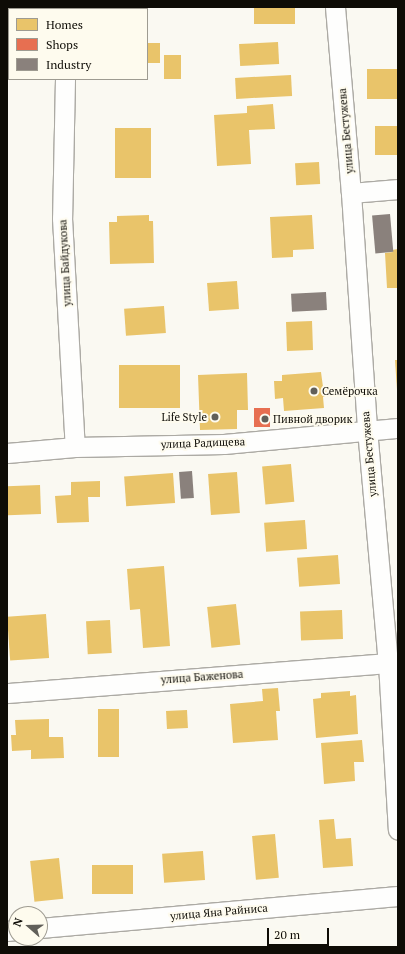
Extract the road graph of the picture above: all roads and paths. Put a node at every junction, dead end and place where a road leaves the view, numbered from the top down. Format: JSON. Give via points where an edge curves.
{"nodes":[{"id":1,"x":335,"y":7,"type":"edge"},
{"id":2,"x":65,"y":80,"type":"edge"},
{"id":3,"x":398,"y":189,"type":"edge"},
{"id":4,"x":351,"y":193,"type":"junction"},
{"id":5,"x":398,"y":428,"type":"edge"},
{"id":6,"x":367,"y":429,"type":"junction"},
{"id":7,"x":76,"y":447,"type":"junction"},
{"id":8,"x":7,"y":453,"type":"edge"},
{"id":9,"x":393,"y":662,"type":"edge"},
{"id":10,"x":7,"y":693,"type":"edge"},
{"id":11,"x":398,"y":830,"type":"edge"},
{"id":12,"x":398,"y":896,"type":"edge"},
{"id":13,"x":48,"y":927,"type":"edge"}],
"edges":[{"from":1,"to":4,"type":"street","name":"улица Бестужева"},
{"from":2,"to":7,"type":"street","name":"улица Байдукова","via":[[62,218]]},
{"from":3,"to":4,"type":"street"},
{"from":4,"to":6,"type":"street","name":"улица Бестужева"},
{"from":5,"to":6,"type":"street","name":"улица Радищева"},
{"from":6,"to":7,"type":"street","name":"улица Радищева","via":[[349,433],[224,444]]},
{"from":6,"to":9,"type":"street","name":"улица Бестужева"},
{"from":7,"to":8,"type":"street","name":"улица Радищева"},
{"from":9,"to":10,"type":"street","name":"улица Баженова"},
{"from":9,"to":11,"type":"street","name":"улица Бестужева"},
{"from":12,"to":13,"type":"street","name":"улица Яна Райниса"}]}
